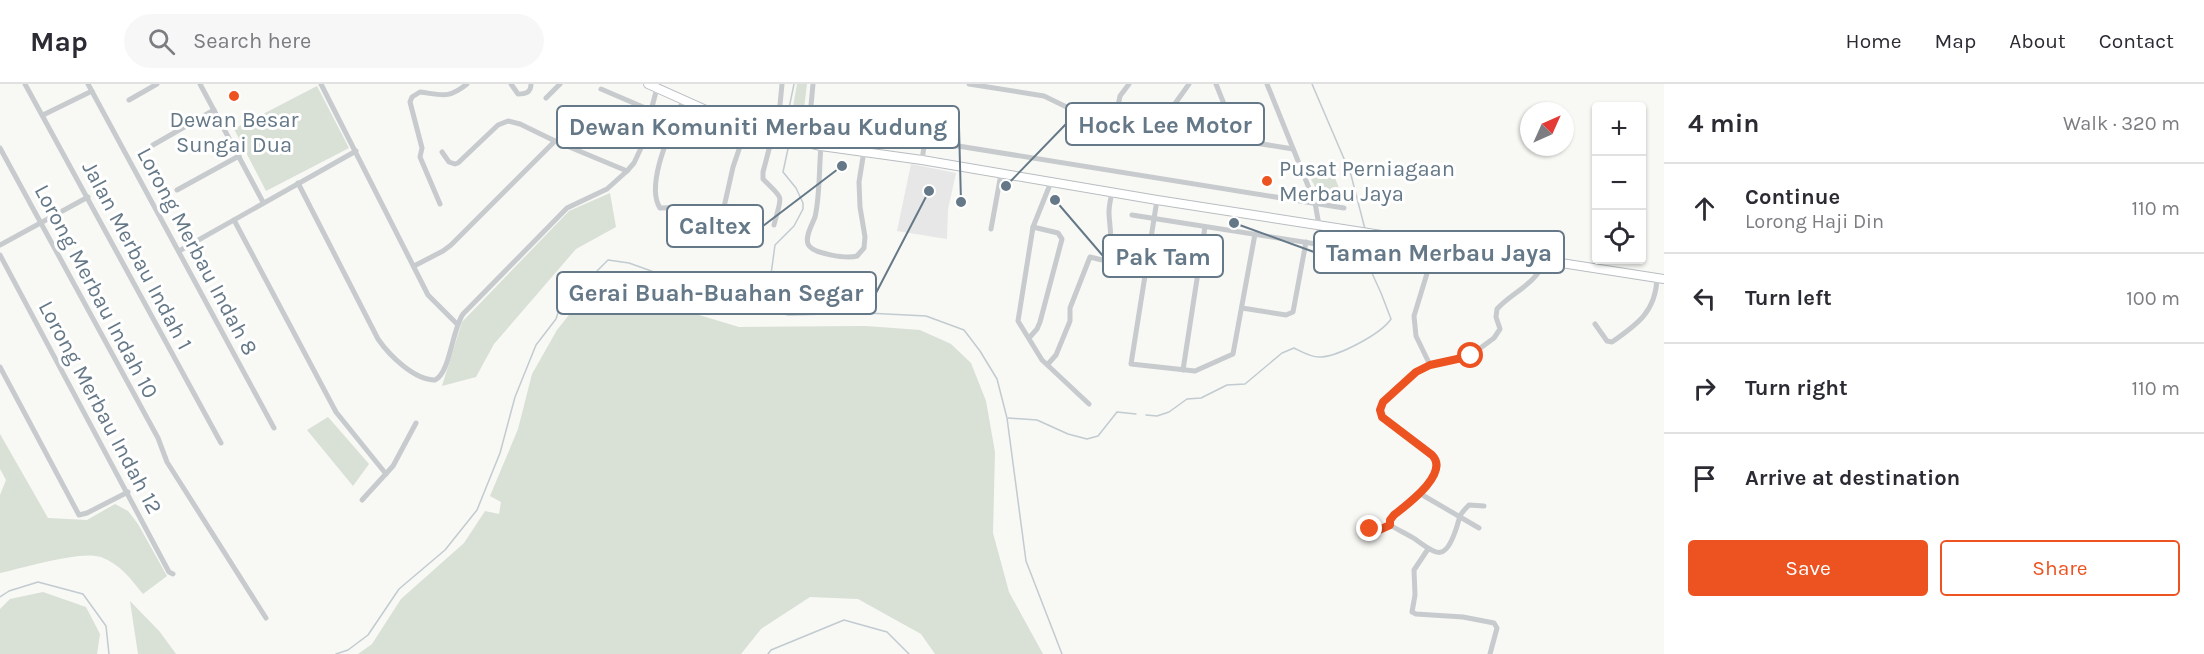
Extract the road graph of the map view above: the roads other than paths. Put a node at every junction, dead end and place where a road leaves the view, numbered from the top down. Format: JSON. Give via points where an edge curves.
{"nodes":[{"id":1,"x":26,"y":84,"type":"edge"},
{"id":2,"x":88,"y":84,"type":"edge"},
{"id":3,"x":157,"y":84,"type":"edge"},
{"id":4,"x":200,"y":84,"type":"edge"},
{"id":5,"x":321,"y":84,"type":"edge"},
{"id":6,"x":467,"y":84,"type":"edge"},
{"id":7,"x":511,"y":84,"type":"edge"},
{"id":8,"x":531,"y":84,"type":"edge"},
{"id":9,"x":560,"y":84,"type":"edge"},
{"id":10,"x":648,"y":84,"type":"edge"},
{"id":11,"x":782,"y":84,"type":"edge"},
{"id":12,"x":813,"y":84,"type":"edge"},
{"id":13,"x":969,"y":84,"type":"edge"},
{"id":14,"x":1129,"y":84,"type":"edge"},
{"id":15,"x":1189,"y":84,"type":"edge"},
{"id":16,"x":1216,"y":84,"type":"edge"},
{"id":17,"x":1267,"y":84,"type":"edge"},
{"id":18,"x":657,"y":88,"type":"junction"},
{"id":19,"x":601,"y":89,"type":"dead end"},
{"id":20,"x":92,"y":91,"type":"junction"},
{"id":21,"x":546,"y":98,"type":"dead end"},
{"id":22,"x":129,"y":100,"type":"dead end"},
{"id":23,"x":683,"y":100,"type":"junction"},
{"id":24,"x":214,"y":110,"type":"junction"},
{"id":25,"x":650,"y":110,"type":"junction"},
{"id":26,"x":44,"y":115,"type":"junction"},
{"id":27,"x":1115,"y":120,"type":"junction"},
{"id":28,"x":747,"y":126,"type":"junction"},
{"id":29,"x":1170,"y":129,"type":"junction"},
{"id":30,"x":775,"y":135,"type":"junction"},
{"id":31,"x":1226,"y":138,"type":"junction"},
{"id":32,"x":925,"y":140,"type":"junction"},
{"id":33,"x":555,"y":141,"type":"junction"},
{"id":34,"x":153,"y":145,"type":"dead end"},
{"id":35,"x":821,"y":146,"type":"junction"},
{"id":36,"x":0,"y":148,"type":"edge"},
{"id":37,"x":1293,"y":149,"type":"junction"},
{"id":38,"x":356,"y":151,"type":"junction"},
{"id":39,"x":864,"y":151,"type":"junction"},
{"id":40,"x":442,"y":152,"type":"dead end"},
{"id":41,"x":238,"y":156,"type":"junction"},
{"id":42,"x":922,"y":160,"type":"junction"},
{"id":43,"x":627,"y":171,"type":"junction"},
{"id":44,"x":1001,"y":174,"type":"junction"},
{"id":45,"x":1050,"y":182,"type":"junction"},
{"id":46,"x":298,"y":183,"type":"junction"},
{"id":47,"x":177,"y":190,"type":"dead end"},
{"id":48,"x":1112,"y":192,"type":"junction"},
{"id":49,"x":88,"y":197,"type":"junction"},
{"id":50,"x":1157,"y":200,"type":"junction"},
{"id":51,"x":263,"y":202,"type":"junction"},
{"id":52,"x":1315,"y":203,"type":"junction"},
{"id":53,"x":440,"y":204,"type":"dead end"},
{"id":54,"x":1344,"y":208,"type":"dead end"},
{"id":55,"x":1132,"y":215,"type":"dead end"},
{"id":56,"x":1154,"y":219,"type":"junction"},
{"id":57,"x":234,"y":220,"type":"junction"},
{"id":58,"x":41,"y":223,"type":"junction"},
{"id":59,"x":774,"y":225,"type":"dead end"},
{"id":60,"x":1319,"y":225,"type":"junction"},
{"id":61,"x":1205,"y":226,"type":"junction"},
{"id":62,"x":1033,"y":227,"type":"junction"},
{"id":63,"x":991,"y":229,"type":"dead end"},
{"id":64,"x":1255,"y":234,"type":"junction"},
{"id":65,"x":1306,"y":242,"type":"junction"},
{"id":66,"x":1436,"y":244,"type":"junction"},
{"id":67,"x":0,"y":245,"type":"edge"},
{"id":68,"x":1335,"y":247,"type":"dead end"},
{"id":69,"x":179,"y":251,"type":"junction"},
{"id":70,"x":0,"y":255,"type":"edge"},
{"id":71,"x":1544,"y":261,"type":"junction"},
{"id":72,"x":414,"y":266,"type":"junction"},
{"id":73,"x":1660,"y":279,"type":"edge"},
{"id":74,"x":1242,"y":308,"type":"junction"},
{"id":75,"x":457,"y":324,"type":"junction"},
{"id":76,"x":1595,"y":324,"type":"dead end"},
{"id":77,"x":1029,"y":338,"type":"junction"},
{"id":78,"x":1048,"y":364,"type":"junction"},
{"id":79,"x":1430,"y":365,"type":"junction"},
{"id":80,"x":0,"y":367,"type":"edge"},
{"id":81,"x":1183,"y":370,"type":"junction"},
{"id":82,"x":1089,"y":404,"type":"dead end"},
{"id":83,"x":416,"y":423,"type":"dead end"},
{"id":84,"x":274,"y":428,"type":"dead end"},
{"id":85,"x":221,"y":443,"type":"dead end"},
{"id":86,"x":386,"y":474,"type":"junction"},
{"id":87,"x":128,"y":492,"type":"junction"},
{"id":88,"x":1419,"y":494,"type":"junction"},
{"id":89,"x":362,"y":500,"type":"dead end"},
{"id":90,"x":1484,"y":506,"type":"dead end"},
{"id":91,"x":1458,"y":516,"type":"junction"},
{"id":92,"x":1390,"y":525,"type":"junction"},
{"id":93,"x":1364,"y":527,"type":"dead end"},
{"id":94,"x":1479,"y":528,"type":"dead end"},
{"id":95,"x":1428,"y":549,"type":"junction"},
{"id":96,"x":173,"y":574,"type":"dead end"},
{"id":97,"x":266,"y":618,"type":"dead end"},
{"id":98,"x":1490,"y":654,"type":"edge"}],
"edges":[{"from":1,"to":26,"type":"street","name":"Jalan Merbau Indah 1"},
{"from":2,"to":20,"type":"street","name":"Lorong Merbau Indah 8"},
{"from":3,"to":22,"type":"street"},
{"from":4,"to":24,"type":"street"},
{"from":5,"to":38,"type":"street"},
{"from":6,"to":53,"type":"street","via":[[445,96],[420,92],[410,102],[422,148],[420,157]]},
{"from":7,"to":8,"type":"street","via":[[518,94],[526,94]]},
{"from":9,"to":21,"type":"street"},
{"from":10,"to":18,"type":"main road"},
{"from":11,"to":30,"type":"street"},
{"from":12,"to":32,"type":"street","via":[[810,116],[815,123]]},
{"from":13,"to":27,"type":"street","via":[[1044,96],[1083,115]]},
{"from":14,"to":27,"type":"street","via":[[1120,96]]},
{"from":15,"to":29,"type":"street","via":[[1174,105]]},
{"from":16,"to":31,"type":"street","via":[[1228,114]]},
{"from":17,"to":37,"type":"street"},
{"from":18,"to":23,"type":"main road"},
{"from":18,"to":25,"type":"street"},
{"from":19,"to":25,"type":"street"},
{"from":20,"to":26,"type":"street"},
{"from":20,"to":69,"type":"street","name":"Lorong Merbau Indah 8"},
{"from":23,"to":28,"type":"main road"},
{"from":23,"to":28,"type":"street","via":[[655,182],[660,208],[693,207],[716,212],[724,207]]},
{"from":24,"to":34,"type":"street"},
{"from":24,"to":41,"type":"street"},
{"from":25,"to":43,"type":"street","via":[[641,148]]},
{"from":26,"to":49,"type":"street","name":"Jalan Merbau Indah 1"},
{"from":27,"to":29,"type":"street"},
{"from":28,"to":30,"type":"main road"},
{"from":29,"to":31,"type":"street"},
{"from":30,"to":35,"type":"main road"},
{"from":30,"to":59,"type":"street","via":[[763,172],[763,179],[780,197]]},
{"from":31,"to":37,"type":"street"},
{"from":32,"to":42,"type":"street"},
{"from":32,"to":52,"type":"street"},
{"from":33,"to":40,"type":"street","via":[[508,121],[458,163],[449,162]]},
{"from":33,"to":43,"type":"street"},
{"from":33,"to":72,"type":"street","via":[[451,245]]},
{"from":35,"to":39,"type":"main road"},
{"from":35,"to":39,"type":"street","via":[[815,214],[808,243],[818,252],[841,257],[857,256],[864,248],[859,182]]},
{"from":36,"to":58,"type":"street","name":"Lorong Merbau Indah 10"},
{"from":37,"to":52,"type":"street"},
{"from":38,"to":46,"type":"street"},
{"from":38,"to":72,"type":"street"},
{"from":39,"to":42,"type":"main road"},
{"from":41,"to":47,"type":"street"},
{"from":41,"to":51,"type":"street"},
{"from":42,"to":44,"type":"main road"},
{"from":43,"to":75,"type":"street","via":[[612,186],[567,208]]},
{"from":44,"to":45,"type":"main road"},
{"from":44,"to":63,"type":"street"},
{"from":45,"to":48,"type":"main road"},
{"from":45,"to":62,"type":"street"},
{"from":46,"to":51,"type":"street"},
{"from":46,"to":75,"type":"street","via":[[378,339],[402,365],[422,377],[438,379]]},
{"from":48,"to":50,"type":"main road"},
{"from":48,"to":78,"type":"street","via":[[1108,251],[1104,259],[1090,257],[1070,308],[1070,321],[1056,355]]},
{"from":49,"to":58,"type":"street"},
{"from":49,"to":85,"type":"street","name":"Jalan Merbau Indah 1"},
{"from":50,"to":56,"type":"street"},
{"from":50,"to":60,"type":"main road"},
{"from":51,"to":57,"type":"street"},
{"from":52,"to":54,"type":"street"},
{"from":52,"to":60,"type":"street"},
{"from":55,"to":56,"type":"street"},
{"from":56,"to":61,"type":"street"},
{"from":56,"to":81,"type":"street","via":[[1131,364]]},
{"from":57,"to":69,"type":"street"},
{"from":57,"to":86,"type":"street","via":[[336,412]]},
{"from":58,"to":67,"type":"street"},
{"from":58,"to":97,"type":"street","name":"Lorong Merbau Indah 10","via":[[172,470]]},
{"from":60,"to":66,"type":"main road"},
{"from":61,"to":64,"type":"street"},
{"from":61,"to":81,"type":"street"},
{"from":62,"to":77,"type":"street","via":[[1017,316]]},
{"from":62,"to":77,"type":"street","via":[[1058,233],[1062,238],[1040,322]]},
{"from":64,"to":65,"type":"street"},
{"from":64,"to":74,"type":"street"},
{"from":65,"to":68,"type":"street"},
{"from":65,"to":74,"type":"street","via":[[1293,312],[1286,315]]},
{"from":66,"to":71,"type":"main road"},
{"from":66,"to":79,"type":"street","via":[[1414,316],[1416,336]]},
{"from":69,"to":84,"type":"street","name":"Lorong Merbau Indah 8"},
{"from":70,"to":87,"type":"street","name":"Lorong Merbau Indah 12"},
{"from":71,"to":73,"type":"main road"},
{"from":71,"to":79,"type":"street","via":[[1530,282],[1497,309],[1500,329],[1494,338],[1471,356]]},
{"from":72,"to":75,"type":"street","via":[[428,295]]},
{"from":73,"to":76,"type":"street","via":[[1651,308],[1612,342]]},
{"from":74,"to":81,"type":"street","via":[[1230,357],[1200,370]]},
{"from":77,"to":78,"type":"street"},
{"from":78,"to":82,"type":"street"},
{"from":79,"to":88,"type":"street","via":[[1394,391],[1380,410],[1382,417],[1437,460],[1435,474]]},
{"from":80,"to":87,"type":"street","via":[[79,515]]},
{"from":83,"to":86,"type":"street"},
{"from":86,"to":89,"type":"street"},
{"from":87,"to":96,"type":"street","name":"Lorong Merbau Indah 12"},
{"from":88,"to":91,"type":"street"},
{"from":88,"to":92,"type":"street","via":[[1394,515]]},
{"from":90,"to":91,"type":"street","via":[[1469,505]]},
{"from":91,"to":94,"type":"street"},
{"from":91,"to":95,"type":"street","via":[[1446,550],[1436,553]]},
{"from":92,"to":93,"type":"street","via":[[1379,530]]},
{"from":92,"to":95,"type":"street"},
{"from":95,"to":98,"type":"street","via":[[1414,570],[1412,612],[1494,623],[1497,628]]}]}
